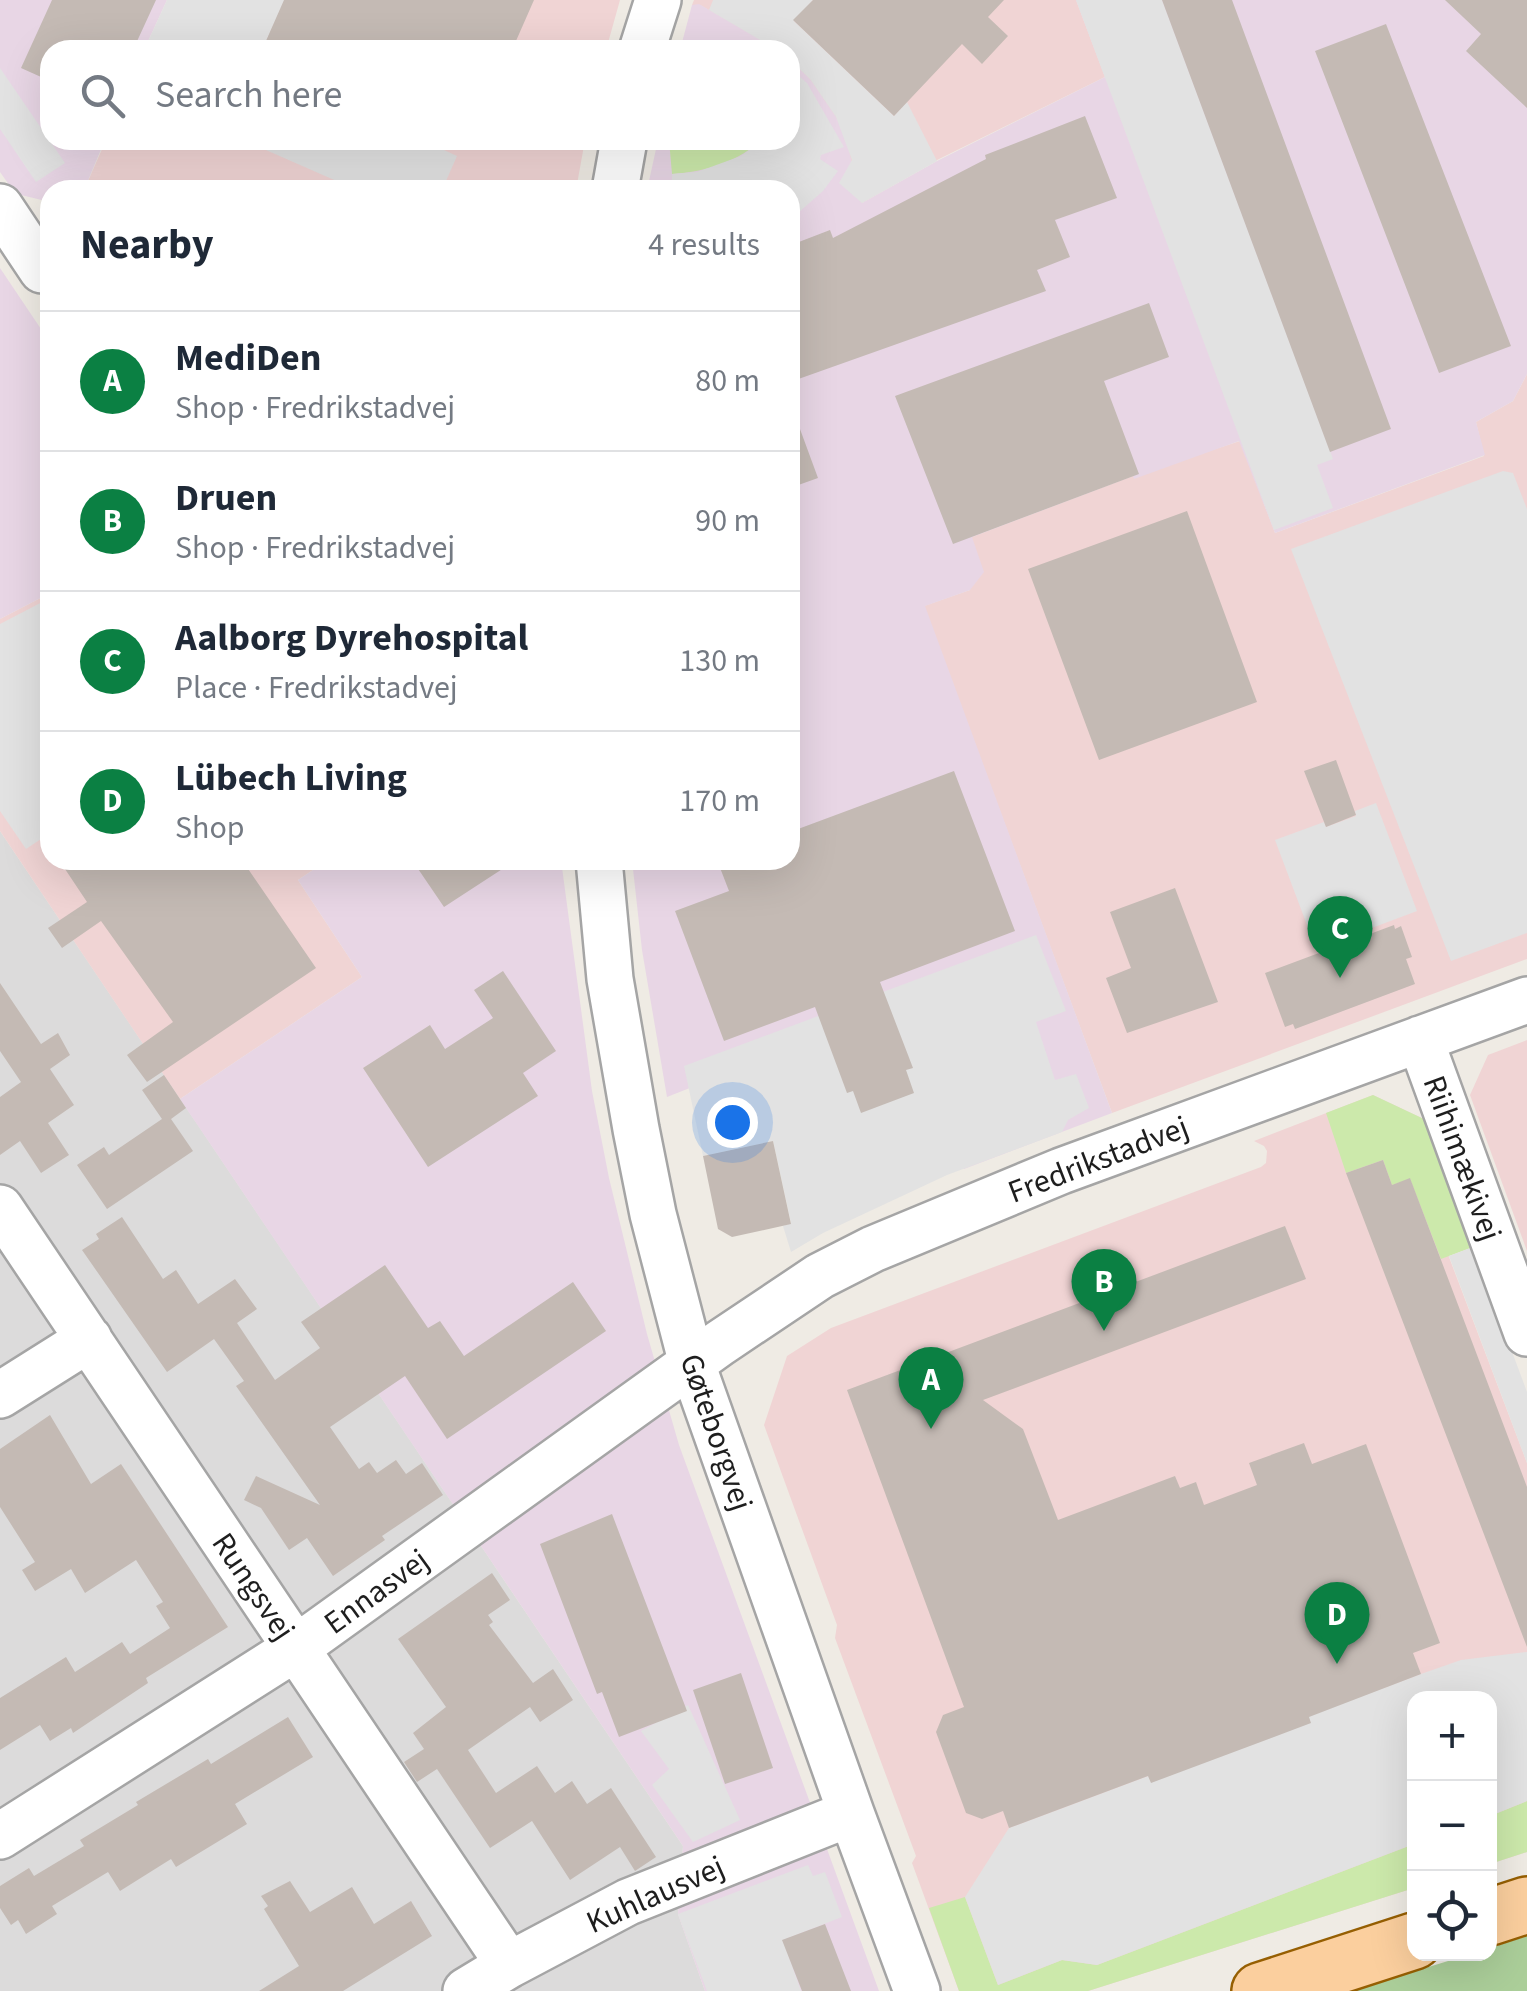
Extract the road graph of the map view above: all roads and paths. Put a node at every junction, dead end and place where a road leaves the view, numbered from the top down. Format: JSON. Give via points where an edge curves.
{"nodes":[{"id":1,"x":658,"y":0,"type":"edge"},
{"id":2,"x":645,"y":40,"type":"edge"},
{"id":3,"x":622,"y":150,"type":"edge"},
{"id":4,"x":617,"y":180,"type":"edge"},
{"id":5,"x":0,"y":208,"type":"edge"},
{"id":6,"x":40,"y":267,"type":"edge"},
{"id":7,"x":600,"y":870,"type":"edge"},
{"id":8,"x":1527,"y":1000,"type":"edge"},
{"id":9,"x":1420,"y":1039,"type":"junction"},
{"id":10,"x":0,"y":1208,"type":"edge"},
{"id":11,"x":1527,"y":1332,"type":"edge"},
{"id":12,"x":90,"y":1339,"type":"junction"},
{"id":13,"x":692,"y":1364,"type":"junction"},
{"id":14,"x":0,"y":1395,"type":"edge"},
{"id":15,"x":296,"y":1648,"type":"junction"},
{"id":16,"x":850,"y":1814,"type":"junction"},
{"id":17,"x":0,"y":1836,"type":"edge"},
{"id":18,"x":1527,"y":1905,"type":"edge"},
{"id":19,"x":1497,"y":1915,"type":"edge"},
{"id":20,"x":1407,"y":1944,"type":"edge"},
{"id":21,"x":509,"y":1964,"type":"junction"},
{"id":22,"x":914,"y":1988,"type":"edge"},
{"id":23,"x":466,"y":1991,"type":"edge"},
{"id":24,"x":1260,"y":1991,"type":"edge"}],
"edges":[{"from":1,"to":2,"type":"street"},
{"from":3,"to":4,"type":"street"},
{"from":5,"to":6,"type":"street"},
{"from":7,"to":13,"type":"street","name":"Gøteborgvej","via":[[610,979],[636,1129]]},
{"from":8,"to":9,"type":"street","name":"Fredrikstadvej"},
{"from":9,"to":11,"type":"street","name":"Riihimækivej"},
{"from":9,"to":13,"type":"street","name":"Fredrikstadvej","via":[[1061,1171],[873,1249],[820,1276]]},
{"from":10,"to":12,"type":"street","name":"Rungsvej"},
{"from":12,"to":14,"type":"street"},
{"from":12,"to":15,"type":"street","name":"Rungsvej"},
{"from":13,"to":15,"type":"street","name":"Ennasvej"},
{"from":13,"to":16,"type":"street","name":"Gøteborgvej"},
{"from":15,"to":17,"type":"street","name":"Ennasvej"},
{"from":15,"to":21,"type":"street","name":"Rungsvej"},
{"from":16,"to":21,"type":"street","name":"Kuhlausvej","via":[[628,1902]]},
{"from":16,"to":22,"type":"street","name":"Gøteborgvej"},
{"from":18,"to":19,"type":"main road"},
{"from":20,"to":24,"type":"main road"},
{"from":21,"to":23,"type":"street","name":"Kuhlausvej"}]}
